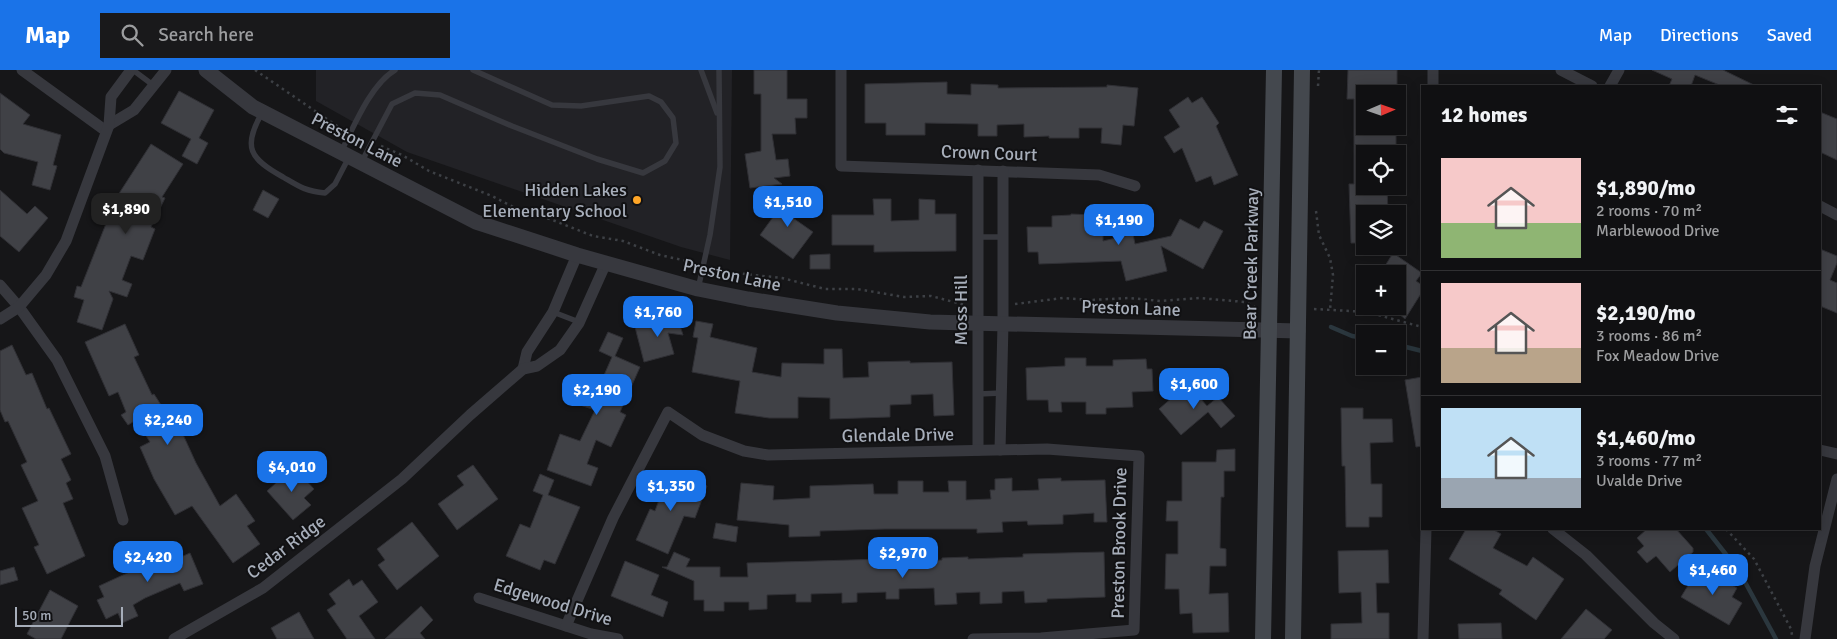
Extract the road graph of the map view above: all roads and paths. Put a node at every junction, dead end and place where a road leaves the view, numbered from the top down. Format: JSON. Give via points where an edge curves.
{"nodes":[{"id":1,"x":22,"y":70,"type":"edge"},
{"id":2,"x":132,"y":70,"type":"edge"},
{"id":3,"x":166,"y":70,"type":"edge"},
{"id":4,"x":206,"y":70,"type":"edge"},
{"id":5,"x":255,"y":70,"type":"edge"},
{"id":6,"x":395,"y":70,"type":"edge"},
{"id":7,"x":473,"y":70,"type":"edge"},
{"id":8,"x":701,"y":70,"type":"edge"},
{"id":9,"x":720,"y":70,"type":"edge"},
{"id":10,"x":841,"y":70,"type":"edge"},
{"id":11,"x":1274,"y":70,"type":"edge"},
{"id":12,"x":1302,"y":70,"type":"edge"},
{"id":13,"x":1319,"y":70,"type":"edge"},
{"id":14,"x":1433,"y":70,"type":"edge"},
{"id":15,"x":1561,"y":70,"type":"edge"},
{"id":16,"x":1619,"y":70,"type":"edge"},
{"id":17,"x":153,"y":85,"type":"junction"},
{"id":18,"x":1433,"y":85,"type":"edge"},
{"id":19,"x":1590,"y":85,"type":"edge"},
{"id":20,"x":1611,"y":85,"type":"edge"},
{"id":21,"x":1318,"y":92,"type":"dead end"},
{"id":22,"x":263,"y":112,"type":"junction"},
{"id":23,"x":718,"y":118,"type":"junction"},
{"id":24,"x":107,"y":128,"type":"junction"},
{"id":25,"x":340,"y":128,"type":"dead end"},
{"id":26,"x":381,"y":146,"type":"dead end"},
{"id":27,"x":350,"y":157,"type":"junction"},
{"id":28,"x":978,"y":170,"type":"junction"},
{"id":29,"x":1003,"y":171,"type":"junction"},
{"id":30,"x":1135,"y":186,"type":"dead end"},
{"id":31,"x":1316,"y":203,"type":"dead end"},
{"id":32,"x":1821,"y":207,"type":"edge"},
{"id":33,"x":1837,"y":215,"type":"edge"},
{"id":34,"x":978,"y":237,"type":"junction"},
{"id":35,"x":1003,"y":237,"type":"junction"},
{"id":36,"x":577,"y":255,"type":"junction"},
{"id":37,"x":691,"y":262,"type":"dead end"},
{"id":38,"x":606,"y":263,"type":"junction"},
{"id":39,"x":0,"y":285,"type":"edge"},
{"id":40,"x":698,"y":289,"type":"junction"},
{"id":41,"x":19,"y":307,"type":"junction"},
{"id":42,"x":1312,"y":309,"type":"dead end"},
{"id":43,"x":1330,"y":310,"type":"junction"},
{"id":44,"x":553,"y":312,"type":"junction"},
{"id":45,"x":0,"y":318,"type":"edge"},
{"id":46,"x":579,"y":323,"type":"junction"},
{"id":47,"x":978,"y":323,"type":"junction"},
{"id":48,"x":1003,"y":324,"type":"junction"},
{"id":49,"x":1421,"y":328,"type":"edge"},
{"id":50,"x":1270,"y":331,"type":"junction"},
{"id":51,"x":1298,"y":331,"type":"junction"},
{"id":52,"x":523,"y":369,"type":"junction"},
{"id":53,"x":1002,"y":393,"type":"junction"},
{"id":54,"x":978,"y":394,"type":"junction"},
{"id":55,"x":978,"y":450,"type":"junction"},
{"id":56,"x":1000,"y":450,"type":"junction"},
{"id":57,"x":1821,"y":450,"type":"edge"},
{"id":58,"x":1837,"y":454,"type":"edge"},
{"id":59,"x":1139,"y":456,"type":"joint"},
{"id":60,"x":1837,"y":479,"type":"edge"},
{"id":61,"x":123,"y":520,"type":"dead end"},
{"id":62,"x":1426,"y":530,"type":"edge"},
{"id":63,"x":1554,"y":530,"type":"edge"},
{"id":64,"x":1727,"y":530,"type":"edge"},
{"id":65,"x":479,"y":598,"type":"dead end"},
{"id":66,"x":566,"y":626,"type":"junction"},
{"id":67,"x":174,"y":639,"type":"edge"},
{"id":68,"x":618,"y":639,"type":"edge"},
{"id":69,"x":973,"y":639,"type":"edge"},
{"id":70,"x":1264,"y":639,"type":"edge"},
{"id":71,"x":1293,"y":639,"type":"edge"},
{"id":72,"x":1423,"y":639,"type":"edge"},
{"id":73,"x":1674,"y":639,"type":"edge"},
{"id":74,"x":1792,"y":639,"type":"edge"},
{"id":75,"x":1805,"y":639,"type":"edge"}],
"edges":[{"from":1,"to":24,"type":"street"},
{"from":2,"to":17,"type":"lane"},
{"from":2,"to":24,"type":"street","via":[[111,98]]},
{"from":3,"to":17,"type":"street"},
{"from":4,"to":22,"type":"street","name":"Preston Lane"},
{"from":5,"to":25,"type":"path"},
{"from":6,"to":27,"type":"lane","via":[[372,94]]},
{"from":7,"to":27,"type":"lane","via":[[552,105],[581,106],[649,96],[660,102],[673,118],[676,144],[665,161],[643,173],[588,156],[440,95],[415,93],[392,104]]},
{"from":8,"to":23,"type":"lane"},
{"from":9,"to":23,"type":"lane"},
{"from":10,"to":28,"type":"street","name":"Crown Court","via":[[841,166]]},
{"from":11,"to":50,"type":"main road","name":"Bear Creek Parkway"},
{"from":12,"to":51,"type":"main road"},
{"from":13,"to":21,"type":"path"},
{"from":14,"to":18,"type":"street"},
{"from":15,"to":19,"type":"street"},
{"from":16,"to":20,"type":"street"},
{"from":17,"to":24,"type":"street","via":[[134,110]]},
{"from":22,"to":27,"type":"street","name":"Preston Lane"},
{"from":22,"to":27,"type":"lane","via":[[253,129],[253,154],[268,169],[308,192],[325,194],[335,184]]},
{"from":23,"to":40,"type":"lane","via":[[720,167]]},
{"from":24,"to":41,"type":"street","via":[[66,241],[46,275]]},
{"from":26,"to":37,"type":"path","via":[[525,213],[593,236],[623,241]]},
{"from":27,"to":36,"type":"street","name":"Preston Lane","via":[[476,222]]},
{"from":28,"to":29,"type":"street","name":"Crown Court"},
{"from":28,"to":34,"type":"street","name":"Moss Hill"},
{"from":29,"to":30,"type":"street","name":"Crown Court","via":[[1100,175]]},
{"from":29,"to":35,"type":"street"},
{"from":31,"to":43,"type":"path","via":[[1319,234],[1330,258],[1333,275]]},
{"from":32,"to":33,"type":"street"},
{"from":34,"to":35,"type":"lane"},
{"from":34,"to":47,"type":"street","name":"Moss Hill"},
{"from":35,"to":48,"type":"street"},
{"from":36,"to":38,"type":"street","name":"Preston Lane"},
{"from":36,"to":44,"type":"street","name":"Cedar Ridge"},
{"from":38,"to":40,"type":"street","name":"Preston Lane"},
{"from":38,"to":46,"type":"street","name":"Cedar Ridge"},
{"from":39,"to":41,"type":"street"},
{"from":40,"to":47,"type":"street","name":"Preston Lane","via":[[837,313]]},
{"from":41,"to":45,"type":"street"},
{"from":41,"to":61,"type":"street","via":[[57,360],[105,456]]},
{"from":42,"to":43,"type":"path"},
{"from":43,"to":49,"type":"path","via":[[1366,312]]},
{"from":44,"to":46,"type":"lane"},
{"from":44,"to":52,"type":"street","name":"Cedar Ridge","via":[[528,352]]},
{"from":46,"to":52,"type":"street","name":"Cedar Ridge","via":[[560,350],[537,366]]},
{"from":47,"to":48,"type":"street","name":"Preston Lane"},
{"from":47,"to":54,"type":"street","name":"Moss Hill"},
{"from":48,"to":50,"type":"street","name":"Preston Lane"},
{"from":48,"to":53,"type":"street"},
{"from":50,"to":51,"type":"street","name":"Preston Lane"},
{"from":50,"to":70,"type":"main road","name":"Bear Creek Parkway"},
{"from":51,"to":71,"type":"main road"},
{"from":52,"to":67,"type":"street","name":"Cedar Ridge","via":[[402,479],[263,588]]},
{"from":53,"to":54,"type":"lane"},
{"from":53,"to":56,"type":"street"},
{"from":54,"to":55,"type":"street","name":"Moss Hill"},
{"from":55,"to":56,"type":"street","name":"Glendale Drive"},
{"from":55,"to":66,"type":"street","name":"Glendale Drive","via":[[768,455],[744,451],[702,435],[668,412],[613,518]]},
{"from":56,"to":59,"type":"street","name":"Glendale Drive","via":[[1047,449]]},
{"from":57,"to":58,"type":"street"},
{"from":59,"to":69,"type":"street","name":"Preston Brook Drive","via":[[1134,630],[1041,638]]},
{"from":60,"to":75,"type":"street","via":[[1815,566]]},
{"from":62,"to":72,"type":"street"},
{"from":63,"to":73,"type":"street","via":[[1586,554]]},
{"from":64,"to":74,"type":"path","via":[[1754,559],[1791,629]]},
{"from":65,"to":66,"type":"street","name":"Edgewood Drive"},
{"from":66,"to":68,"type":"street","name":"Edgewood Drive"}]}
